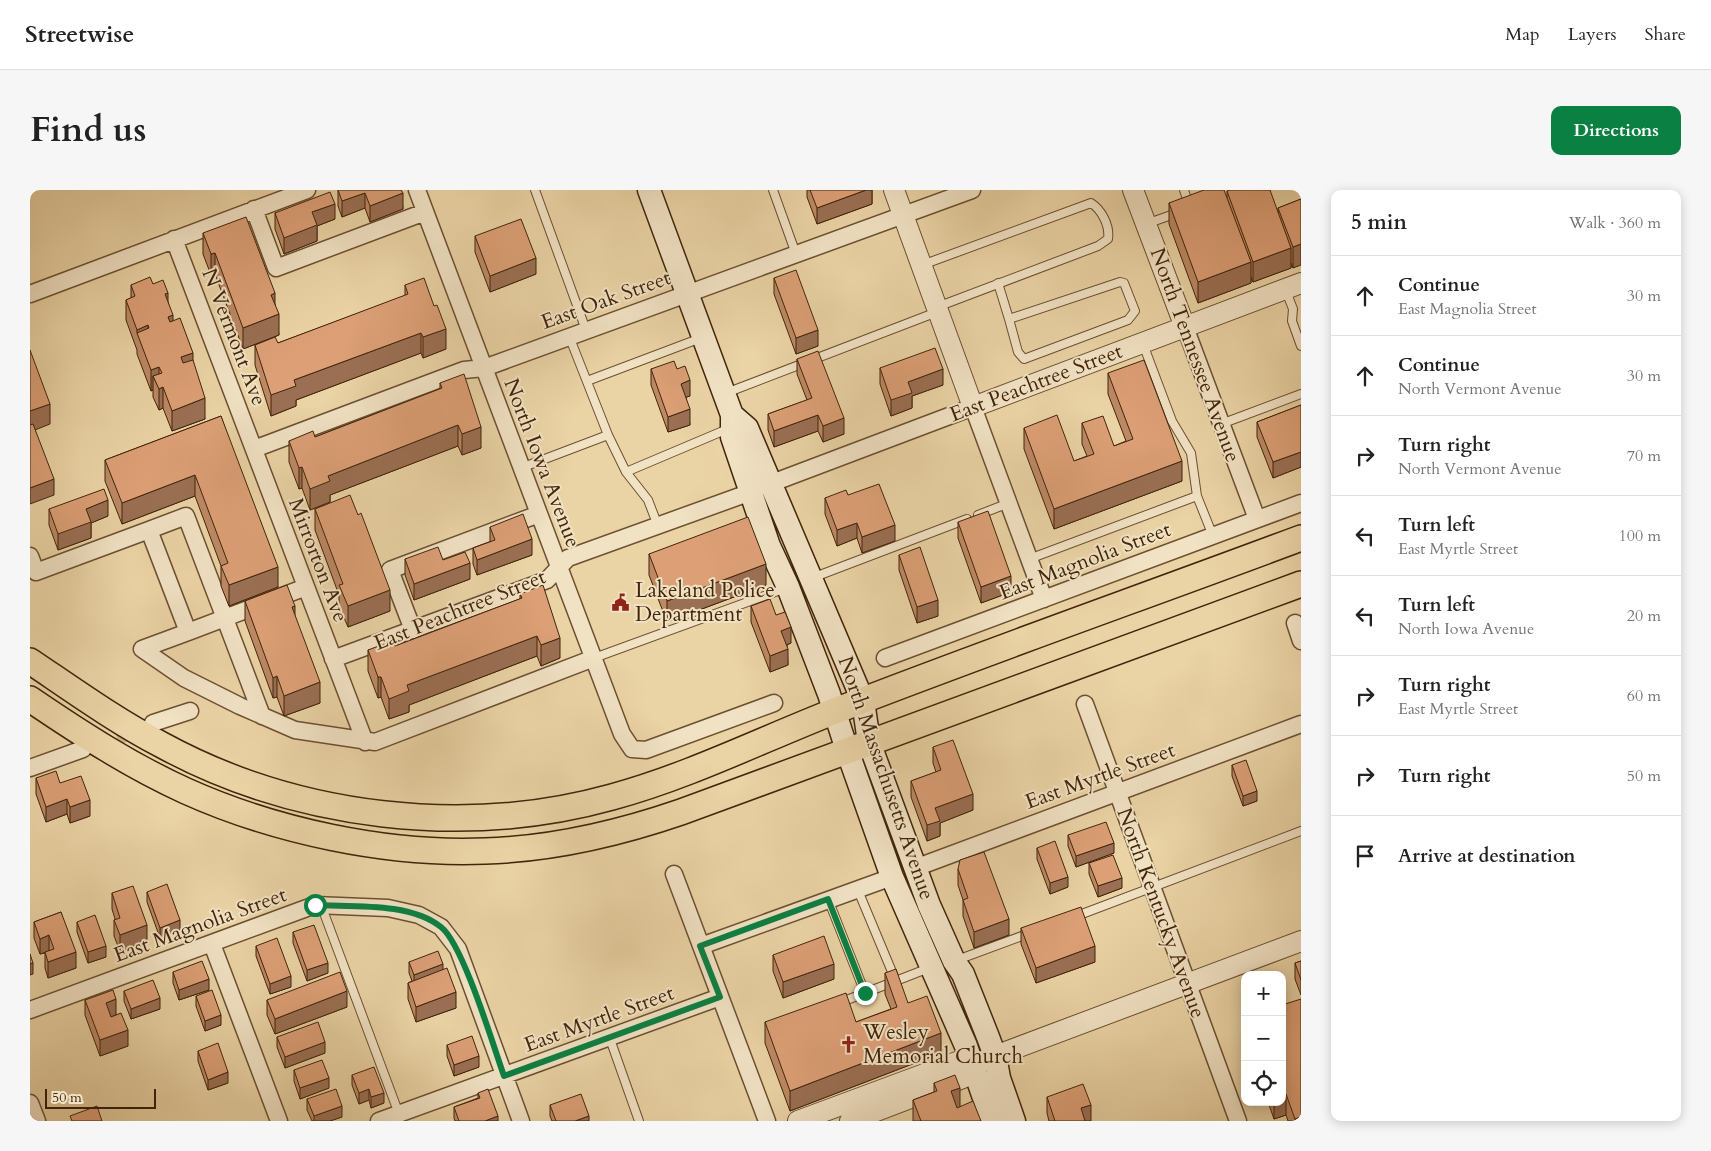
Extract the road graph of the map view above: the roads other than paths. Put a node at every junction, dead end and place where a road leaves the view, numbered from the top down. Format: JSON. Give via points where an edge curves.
{"nodes":[{"id":1,"x":307,"y":190,"type":"edge"},
{"id":2,"x":417,"y":190,"type":"edge"},
{"id":3,"x":535,"y":190,"type":"edge"},
{"id":4,"x":649,"y":190,"type":"edge"},
{"id":5,"x":773,"y":190,"type":"edge"},
{"id":6,"x":894,"y":190,"type":"edge"},
{"id":7,"x":972,"y":190,"type":"edge"},
{"id":8,"x":1133,"y":190,"type":"edge"},
{"id":9,"x":1184,"y":190,"type":"edge"},
{"id":10,"x":254,"y":209,"type":"junction"},
{"id":11,"x":425,"y":212,"type":"junction"},
{"id":12,"x":903,"y":214,"type":"junction"},
{"id":13,"x":1146,"y":224,"type":"junction"},
{"id":14,"x":174,"y":239,"type":"junction"},
{"id":15,"x":796,"y":254,"type":"junction"},
{"id":16,"x":922,"y":265,"type":"junction"},
{"id":17,"x":998,"y":283,"type":"junction"},
{"id":18,"x":1293,"y":286,"type":"edge"},
{"id":19,"x":686,"y":293,"type":"junction"},
{"id":20,"x":30,"y":294,"type":"edge"},
{"id":21,"x":938,"y":309,"type":"junction"},
{"id":22,"x":1009,"y":319,"type":"junction"},
{"id":23,"x":1185,"y":327,"type":"junction"},
{"id":24,"x":586,"y":330,"type":"junction"},
{"id":25,"x":570,"y":336,"type":"junction"},
{"id":26,"x":703,"y":337,"type":"junction"},
{"id":27,"x":1143,"y":343,"type":"junction"},
{"id":28,"x":1301,"y":346,"type":"edge"},
{"id":29,"x":484,"y":368,"type":"junction"},
{"id":30,"x":586,"y":380,"type":"junction"},
{"id":31,"x":724,"y":394,"type":"junction"},
{"id":32,"x":1301,"y":394,"type":"edge"},
{"id":33,"x":973,"y":407,"type":"junction"},
{"id":34,"x":732,"y":421,"type":"junction"},
{"id":35,"x":1220,"y":424,"type":"junction"},
{"id":36,"x":608,"y":435,"type":"junction"},
{"id":37,"x":254,"y":449,"type":"junction"},
{"id":38,"x":521,"y":468,"type":"junction"},
{"id":39,"x":626,"y":472,"type":"junction"},
{"id":40,"x":772,"y":483,"type":"junction"},
{"id":41,"x":751,"y":492,"type":"junction"},
{"id":42,"x":1197,"y":496,"type":"junction"},
{"id":43,"x":1009,"y":503,"type":"junction"},
{"id":44,"x":1301,"y":503,"type":"edge"},
{"id":45,"x":538,"y":514,"type":"junction"},
{"id":46,"x":1257,"y":519,"type":"junction"},
{"id":47,"x":658,"y":526,"type":"junction"},
{"id":48,"x":149,"y":530,"type":"junction"},
{"id":49,"x":1212,"y":536,"type":"junction"},
{"id":50,"x":1301,"y":538,"type":"edge"},
{"id":51,"x":30,"y":556,"type":"edge"},
{"id":52,"x":1029,"y":559,"type":"junction"},
{"id":53,"x":559,"y":568,"type":"junction"},
{"id":54,"x":811,"y":578,"type":"junction"},
{"id":55,"x":1301,"y":584,"type":"edge"},
{"id":56,"x":306,"y":587,"type":"junction"},
{"id":57,"x":788,"y":587,"type":"junction"},
{"id":58,"x":1044,"y":599,"type":"junction"},
{"id":59,"x":225,"y":618,"type":"junction"},
{"id":60,"x":1295,"y":623,"type":"dead end"},
{"id":61,"x":413,"y":630,"type":"junction"},
{"id":62,"x":188,"y":632,"type":"junction"},
{"id":63,"x":1301,"y":641,"type":"edge"},
{"id":64,"x":594,"y":658,"type":"junction"},
{"id":65,"x":885,"y":658,"type":"dead end"},
{"id":66,"x":333,"y":659,"type":"junction"},
{"id":67,"x":30,"y":661,"type":"edge"},
{"id":68,"x":30,"y":699,"type":"edge"},
{"id":69,"x":863,"y":701,"type":"junction"},
{"id":70,"x":774,"y":703,"type":"dead end"},
{"id":71,"x":1085,"y":704,"type":"dead end"},
{"id":72,"x":190,"y":711,"type":"dead end"},
{"id":73,"x":834,"y":712,"type":"junction"},
{"id":74,"x":262,"y":716,"type":"junction"},
{"id":75,"x":153,"y":723,"type":"tunnel mouth"},
{"id":76,"x":1301,"y":724,"type":"edge"},
{"id":77,"x":365,"y":742,"type":"junction"},
{"id":78,"x":858,"y":746,"type":"junction"},
{"id":79,"x":83,"y":749,"type":"tunnel mouth"},
{"id":80,"x":30,"y":768,"type":"edge"},
{"id":81,"x":1116,"y":792,"type":"junction"},
{"id":82,"x":1301,"y":831,"type":"edge"},
{"id":83,"x":915,"y":868,"type":"junction"},
{"id":84,"x":674,"y":874,"type":"dead end"},
{"id":85,"x":892,"y":877,"type":"junction"},
{"id":86,"x":857,"y":888,"type":"junction"},
{"id":87,"x":1151,"y":888,"type":"junction"},
{"id":88,"x":828,"y":899,"type":"junction"},
{"id":89,"x":321,"y":905,"type":"junction"},
{"id":90,"x":1061,"y":921,"type":"edge"},
{"id":91,"x":1036,"y":931,"type":"edge"},
{"id":92,"x":1301,"y":941,"type":"edge"},
{"id":93,"x":212,"y":944,"type":"junction"},
{"id":94,"x":700,"y":946,"type":"junction"},
{"id":95,"x":954,"y":961,"type":"junction"},
{"id":96,"x":930,"y":968,"type":"junction"},
{"id":97,"x":896,"y":981,"type":"junction"},
{"id":98,"x":1187,"y":984,"type":"junction"},
{"id":99,"x":865,"y":993,"type":"junction"},
{"id":100,"x":720,"y":997,"type":"junction"},
{"id":101,"x":830,"y":1007,"type":"edge"},
{"id":102,"x":30,"y":1010,"type":"edge"},
{"id":103,"x":610,"y":1039,"type":"junction"},
{"id":104,"x":995,"y":1056,"type":"junction"},
{"id":105,"x":972,"y":1066,"type":"junction"},
{"id":106,"x":504,"y":1076,"type":"junction"},
{"id":107,"x":30,"y":1103,"type":"edge"},
{"id":108,"x":401,"y":1117,"type":"edge"},
{"id":109,"x":37,"y":1121,"type":"edge"},
{"id":110,"x":279,"y":1121,"type":"edge"},
{"id":111,"x":379,"y":1121,"type":"edge"},
{"id":112,"x":521,"y":1121,"type":"edge"},
{"id":113,"x":639,"y":1121,"type":"edge"},
{"id":114,"x":767,"y":1121,"type":"edge"},
{"id":115,"x":798,"y":1121,"type":"edge"},
{"id":116,"x":850,"y":1121,"type":"edge"},
{"id":117,"x":992,"y":1121,"type":"edge"},
{"id":118,"x":1014,"y":1121,"type":"edge"},
{"id":119,"x":1238,"y":1121,"type":"edge"}],
"edges":[{"from":1,"to":10,"type":"street"},
{"from":2,"to":11,"type":"street","name":"North Iowa Avenue"},
{"from":3,"to":24,"type":"lane"},
{"from":4,"to":19,"type":"main road","name":"North Massachusetts Avenue"},
{"from":5,"to":15,"type":"lane"},
{"from":6,"to":12,"type":"street"},
{"from":7,"to":12,"type":"street","name":"East Oak Street"},
{"from":8,"to":13,"type":"street","name":"North Tennessee Avenue"},
{"from":9,"to":13,"type":"lane","via":[[1195,208]]},
{"from":10,"to":11,"type":"street","via":[[276,268]]},
{"from":10,"to":14,"type":"street"},
{"from":11,"to":29,"type":"street","name":"North Iowa Avenue"},
{"from":12,"to":15,"type":"street","name":"East Oak Street"},
{"from":12,"to":16,"type":"street"},
{"from":13,"to":23,"type":"street","name":"North Tennessee Avenue"},
{"from":14,"to":20,"type":"street"},
{"from":14,"to":37,"type":"street","name":"N Vermont Ave"},
{"from":15,"to":19,"type":"street","name":"East Oak Street"},
{"from":16,"to":17,"type":"lane","via":[[1091,203],[1100,208],[1108,239],[1098,246]]},
{"from":16,"to":21,"type":"street"},
{"from":17,"to":21,"type":"lane"},
{"from":17,"to":22,"type":"lane"},
{"from":18,"to":23,"type":"street","name":"East Peachtree Street"},
{"from":18,"to":28,"type":"lane","via":[[1292,321]]},
{"from":19,"to":24,"type":"street","name":"East Oak Street"},
{"from":19,"to":26,"type":"main road","name":"North Massachusetts Avenue"},
{"from":21,"to":31,"type":"lane"},
{"from":21,"to":33,"type":"street"},
{"from":22,"to":22,"type":"lane","via":[[1120,282],[1124,283],[1135,311],[1128,320],[1024,358],[1018,352]]},
{"from":23,"to":27,"type":"street","name":"East Peachtree Street"},
{"from":23,"to":35,"type":"street","name":"North Tennessee Avenue"},
{"from":24,"to":25,"type":"street","name":"East Oak Street"},
{"from":25,"to":29,"type":"street","name":"East Oak Street"},
{"from":25,"to":30,"type":"lane"},
{"from":26,"to":30,"type":"lane"},
{"from":26,"to":31,"type":"main road","name":"North Massachusetts Avenue"},
{"from":27,"to":33,"type":"street","name":"East Peachtree Street"},
{"from":27,"to":42,"type":"lane","via":[[1172,421],[1191,453]]},
{"from":29,"to":37,"type":"street","name":"East Oak Street","via":[[464,370]]},
{"from":29,"to":38,"type":"street","name":"North Iowa Avenue"},
{"from":30,"to":36,"type":"lane"},
{"from":31,"to":34,"type":"main road","name":"North Massachusetts Avenue"},
{"from":32,"to":35,"type":"lane"},
{"from":33,"to":40,"type":"street","name":"East Peachtree Street"},
{"from":33,"to":43,"type":"street"},
{"from":34,"to":39,"type":"lane"},
{"from":34,"to":40,"type":"main road","name":"North Massachusetts Avenue","via":[[747,428]]},
{"from":34,"to":41,"type":"main road","name":"North Massachusetts Avenue","via":[[732,437]]},
{"from":35,"to":46,"type":"street","name":"North Tennessee Avenue"},
{"from":36,"to":38,"type":"lane"},
{"from":36,"to":39,"type":"lane"},
{"from":37,"to":56,"type":"street","name":"Mirrorton Ave"},
{"from":38,"to":45,"type":"street","name":"North Iowa Avenue"},
{"from":39,"to":47,"type":"lane","via":[[648,500]]},
{"from":40,"to":54,"type":"main road","name":"North Massachusetts Avenue"},
{"from":41,"to":47,"type":"street","name":"East Peachtree Street"},
{"from":41,"to":57,"type":"main road","name":"North Massachusetts Avenue","via":[[769,546]]},
{"from":42,"to":49,"type":"lane"},
{"from":42,"to":52,"type":"lane"},
{"from":43,"to":52,"type":"street"},
{"from":43,"to":54,"type":"lane"},
{"from":44,"to":46,"type":"street","name":"East Magnolia Street"},
{"from":45,"to":53,"type":"street","name":"North Iowa Avenue"},
{"from":45,"to":61,"type":"street","via":[[390,570]]},
{"from":46,"to":49,"type":"street","name":"East Magnolia Street"},
{"from":47,"to":53,"type":"street","name":"East Peachtree Street","via":[[568,558]]},
{"from":48,"to":51,"type":"street","via":[[36,572]]},
{"from":48,"to":59,"type":"street","via":[[186,516]]},
{"from":48,"to":62,"type":"street"},
{"from":49,"to":58,"type":"street","name":"East Magnolia Street"},
{"from":50,"to":69,"type":"main road"},
{"from":52,"to":58,"type":"street"},
{"from":53,"to":61,"type":"street","name":"East Peachtree Street","via":[[547,580]]},
{"from":53,"to":64,"type":"street","name":"North Iowa Avenue"},
{"from":54,"to":69,"type":"main road","name":"North Massachusetts Avenue"},
{"from":55,"to":78,"type":"main road"},
{"from":56,"to":59,"type":"street"},
{"from":56,"to":66,"type":"street","name":"Mirrorton Ave"},
{"from":57,"to":64,"type":"lane"},
{"from":57,"to":73,"type":"main road","name":"North Massachusetts Avenue"},
{"from":58,"to":65,"type":"street","name":"East Magnolia Street"},
{"from":59,"to":62,"type":"street"},
{"from":59,"to":74,"type":"street"},
{"from":60,"to":63,"type":"street"},
{"from":61,"to":66,"type":"street","name":"East Peachtree Street"},
{"from":62,"to":74,"type":"street","via":[[142,649],[184,678]]},
{"from":64,"to":70,"type":"street","name":"North Iowa Avenue","via":[[622,734],[632,749],[646,750]]},
{"from":64,"to":77,"type":"street","via":[[446,713],[389,738]]},
{"from":66,"to":77,"type":"street","name":"Mirrorton Ave"},
{"from":67,"to":73,"type":"main road","via":[[120,722],[216,770],[267,789],[316,802],[416,816],[468,818],[515,814],[609,798],[655,784]]},
{"from":68,"to":78,"type":"main road","via":[[140,768],[228,807],[284,826],[336,837],[438,851],[525,848],[613,833],[681,812]]},
{"from":69,"to":73,"type":"main road"},
{"from":69,"to":78,"type":"main road","name":"North Massachusetts Avenue"},
{"from":71,"to":81,"type":"street","name":"North Kentucky Avenue"},
{"from":72,"to":75,"type":"street"},
{"from":73,"to":78,"type":"main road","name":"North Massachusetts Avenue"},
{"from":74,"to":77,"type":"street","via":[[295,730]]},
{"from":76,"to":81,"type":"street","name":"East Myrtle Street"},
{"from":78,"to":83,"type":"main road","name":"North Massachusetts Avenue"},
{"from":78,"to":85,"type":"main road","name":"North Massachusetts Avenue"},
{"from":79,"to":80,"type":"street"},
{"from":81,"to":83,"type":"street","name":"East Myrtle Street"},
{"from":81,"to":87,"type":"street","name":"North Kentucky Avenue"},
{"from":82,"to":87,"type":"lane"},
{"from":83,"to":95,"type":"main road","name":"North Massachusetts Avenue"},
{"from":84,"to":94,"type":"street"},
{"from":85,"to":86,"type":"street"},
{"from":85,"to":96,"type":"main road","name":"North Massachusetts Avenue"},
{"from":86,"to":88,"type":"street"},
{"from":86,"to":97,"type":"lane"},
{"from":87,"to":90,"type":"lane"},
{"from":87,"to":98,"type":"street","name":"North Kentucky Avenue"},
{"from":88,"to":94,"type":"street"},
{"from":88,"to":99,"type":"lane"},
{"from":89,"to":93,"type":"street","name":"East Magnolia Street"},
{"from":89,"to":106,"type":"street","name":"East Magnolia Street","via":[[388,908],[419,915],[441,927],[458,949]]},
{"from":89,"to":108,"type":"lane"},
{"from":91,"to":95,"type":"lane"},
{"from":92,"to":98,"type":"street"},
{"from":93,"to":102,"type":"street","name":"East Magnolia Street"},
{"from":93,"to":110,"type":"street"},
{"from":94,"to":100,"type":"street"},
{"from":95,"to":104,"type":"main road","name":"North Massachusetts Avenue","via":[[963,974]]},
{"from":96,"to":97,"type":"lane"},
{"from":96,"to":105,"type":"main road","name":"North Massachusetts Avenue"},
{"from":97,"to":99,"type":"lane"},
{"from":98,"to":104,"type":"street"},
{"from":98,"to":119,"type":"street","name":"North Kentucky Avenue"},
{"from":99,"to":101,"type":"lane"},
{"from":100,"to":103,"type":"street","name":"East Myrtle Street"},
{"from":100,"to":114,"type":"street"},
{"from":103,"to":106,"type":"street","name":"East Myrtle Street"},
{"from":103,"to":113,"type":"lane"},
{"from":104,"to":105,"type":"street"},
{"from":104,"to":118,"type":"main road","name":"North Massachusetts Avenue"},
{"from":105,"to":115,"type":"street","via":[[957,1062]]},
{"from":105,"to":116,"type":"street","via":[[963,1078],[893,1109]]},
{"from":105,"to":117,"type":"main road","name":"North Massachusetts Avenue"},
{"from":106,"to":108,"type":"street","name":"East Myrtle Street"},
{"from":106,"to":112,"type":"street","name":"East Magnolia Street"},
{"from":107,"to":109,"type":"street"},
{"from":108,"to":111,"type":"street","name":"East Myrtle Street"}]}
